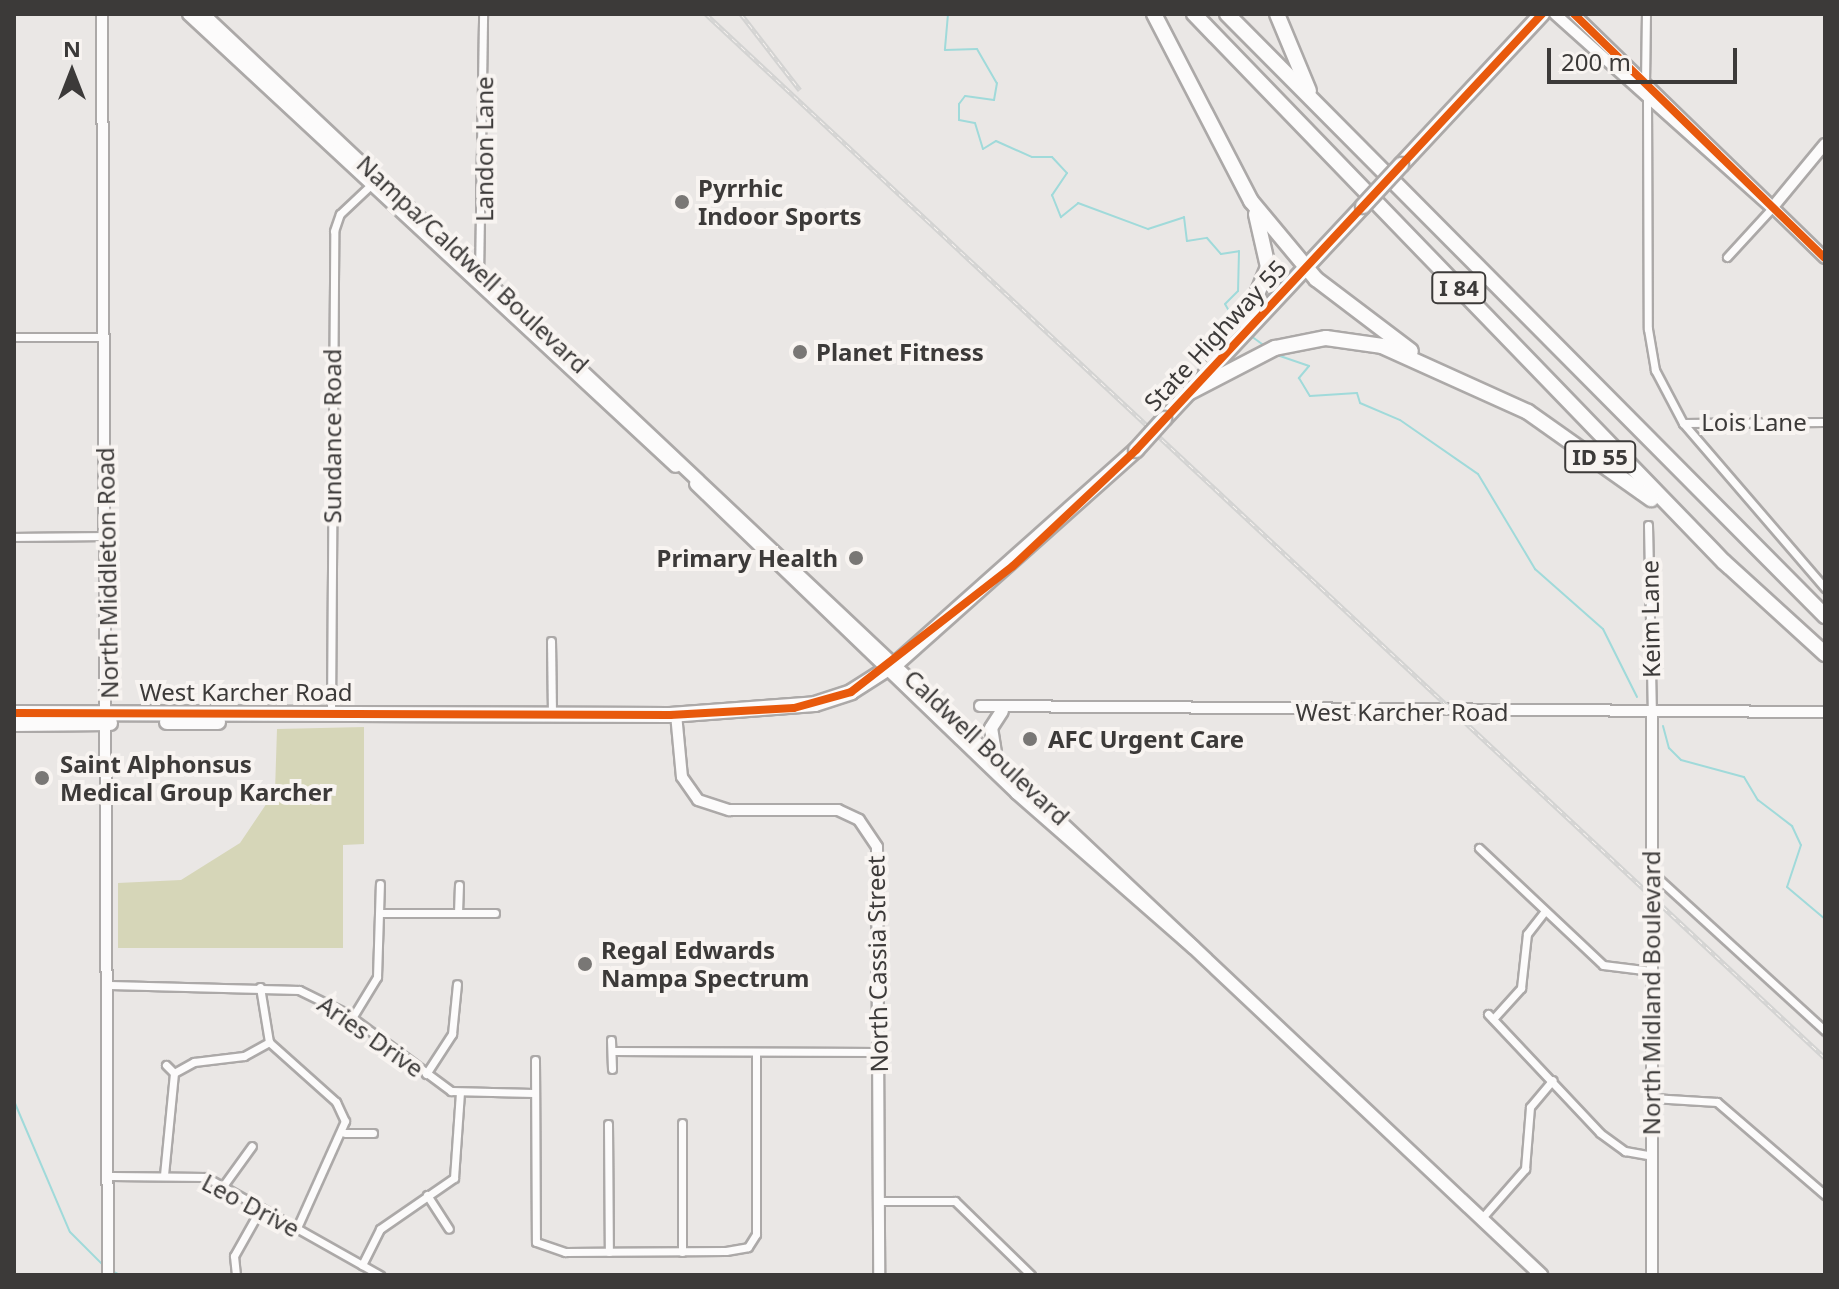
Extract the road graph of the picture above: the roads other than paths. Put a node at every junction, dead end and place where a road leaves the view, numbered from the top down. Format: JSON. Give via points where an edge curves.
{"nodes":[{"id":1,"x":102,"y":14,"type":"edge"},
{"id":2,"x":189,"y":14,"type":"edge"},
{"id":3,"x":203,"y":14,"type":"edge"},
{"id":4,"x":483,"y":14,"type":"edge"},
{"id":5,"x":1154,"y":14,"type":"edge"},
{"id":6,"x":1194,"y":14,"type":"edge"},
{"id":7,"x":1227,"y":14,"type":"edge"},
{"id":8,"x":1277,"y":14,"type":"edge"},
{"id":9,"x":1542,"y":14,"type":"edge"},
{"id":10,"x":1555,"y":14,"type":"edge"},
{"id":11,"x":1574,"y":14,"type":"edge"},
{"id":12,"x":1646,"y":14,"type":"edge"},
{"id":13,"x":1645,"y":84,"type":"junction"},
{"id":14,"x":1194,"y":94,"type":"junction"},
{"id":15,"x":1647,"y":99,"type":"junction"},
{"id":16,"x":1321,"y":112,"type":"junction"},
{"id":17,"x":1691,"y":127,"type":"junction"},
{"id":18,"x":1825,"y":144,"type":"edge"},
{"id":19,"x":375,"y":181,"type":"junction"},
{"id":20,"x":1772,"y":208,"type":"junction"},
{"id":21,"x":1727,"y":257,"type":"dead end"},
{"id":22,"x":1825,"y":258,"type":"edge"},
{"id":23,"x":1307,"y":265,"type":"junction"},
{"id":24,"x":478,"y":278,"type":"junction"},
{"id":25,"x":14,"y":337,"type":"edge"},
{"id":26,"x":104,"y":337,"type":"junction"},
{"id":27,"x":1237,"y":340,"type":"junction"},
{"id":28,"x":1225,"y":365,"type":"junction"},
{"id":29,"x":1528,"y":412,"type":"junction"},
{"id":30,"x":1825,"y":422,"type":"edge"},
{"id":31,"x":1683,"y":423,"type":"junction"},
{"id":32,"x":739,"y":519,"type":"joint"},
{"id":33,"x":1648,"y":525,"type":"dead end"},
{"id":34,"x":105,"y":536,"type":"junction"},
{"id":35,"x":14,"y":537,"type":"edge"},
{"id":36,"x":1724,"y":562,"type":"junction"},
{"id":37,"x":1825,"y":588,"type":"edge"},
{"id":38,"x":1825,"y":616,"type":"edge"},
{"id":39,"x":551,"y":641,"type":"dead end"},
{"id":40,"x":1825,"y":654,"type":"edge"},
{"id":41,"x":893,"y":666,"type":"junction"},
{"id":42,"x":980,"y":706,"type":"dead end"},
{"id":43,"x":1002,"y":711,"type":"junction"},
{"id":44,"x":331,"y":712,"type":"junction"},
{"id":45,"x":1652,"y":712,"type":"junction"},
{"id":46,"x":1825,"y":712,"type":"edge"},
{"id":47,"x":14,"y":713,"type":"edge"},
{"id":48,"x":477,"y":713,"type":"junction"},
{"id":49,"x":552,"y":713,"type":"junction"},
{"id":50,"x":676,"y":714,"type":"junction"},
{"id":51,"x":109,"y":718,"type":"junction"},
{"id":52,"x":14,"y":724,"type":"edge"},
{"id":53,"x":996,"y":756,"type":"junction"},
{"id":54,"x":1479,"y":848,"type":"dead end"},
{"id":55,"x":1650,"y":871,"type":"junction"},
{"id":56,"x":380,"y":884,"type":"dead end"},
{"id":57,"x":459,"y":885,"type":"dead end"},
{"id":58,"x":1545,"y":911,"type":"junction"},
{"id":59,"x":380,"y":913,"type":"junction"},
{"id":60,"x":458,"y":913,"type":"junction"},
{"id":61,"x":495,"y":913,"type":"dead end"},
{"id":62,"x":1194,"y":948,"type":"junction"},
{"id":63,"x":1652,"y":971,"type":"junction"},
{"id":64,"x":457,"y":984,"type":"dead end"},
{"id":65,"x":110,"y":985,"type":"junction"},
{"id":66,"x":260,"y":987,"type":"junction"},
{"id":67,"x":352,"y":1018,"type":"junction"},
{"id":68,"x":1825,"y":1031,"type":"edge"},
{"id":69,"x":611,"y":1040,"type":"dead end"},
{"id":70,"x":269,"y":1042,"type":"junction"},
{"id":71,"x":612,"y":1051,"type":"junction"},
{"id":72,"x":756,"y":1052,"type":"junction"},
{"id":73,"x":878,"y":1052,"type":"junction"},
{"id":74,"x":535,"y":1060,"type":"dead end"},
{"id":75,"x":166,"y":1065,"type":"dead end"},
{"id":76,"x":612,"y":1069,"type":"dead end"},
{"id":77,"x":174,"y":1073,"type":"junction"},
{"id":78,"x":426,"y":1074,"type":"junction"},
{"id":79,"x":1553,"y":1080,"type":"junction"},
{"id":80,"x":460,"y":1093,"type":"junction"},
{"id":81,"x":533,"y":1093,"type":"junction"},
{"id":82,"x":1652,"y":1098,"type":"junction"},
{"id":83,"x":682,"y":1123,"type":"dead end"},
{"id":84,"x":608,"y":1124,"type":"dead end"},
{"id":85,"x":345,"y":1133,"type":"junction"},
{"id":86,"x":373,"y":1133,"type":"dead end"},
{"id":87,"x":252,"y":1146,"type":"dead end"},
{"id":88,"x":1652,"y":1156,"type":"junction"},
{"id":89,"x":164,"y":1175,"type":"junction"},
{"id":90,"x":112,"y":1176,"type":"junction"},
{"id":91,"x":223,"y":1186,"type":"junction"},
{"id":92,"x":427,"y":1195,"type":"junction"},
{"id":93,"x":1825,"y":1195,"type":"edge"},
{"id":94,"x":879,"y":1201,"type":"junction"},
{"id":95,"x":261,"y":1208,"type":"junction"},
{"id":96,"x":1481,"y":1219,"type":"junction"},
{"id":97,"x":297,"y":1228,"type":"junction"},
{"id":98,"x":449,"y":1229,"type":"dead end"},
{"id":99,"x":609,"y":1252,"type":"junction"},
{"id":100,"x":682,"y":1252,"type":"junction"},
{"id":101,"x":362,"y":1265,"type":"junction"},
{"id":102,"x":108,"y":1275,"type":"edge"},
{"id":103,"x":236,"y":1275,"type":"edge"},
{"id":104,"x":380,"y":1275,"type":"edge"},
{"id":105,"x":879,"y":1275,"type":"edge"},
{"id":106,"x":1031,"y":1275,"type":"edge"},
{"id":107,"x":1541,"y":1275,"type":"edge"},
{"id":108,"x":1652,"y":1275,"type":"edge"}],
"edges":[{"from":1,"to":26,"type":"street","name":"North Middleton Road"},
{"from":2,"to":19,"type":"main road"},
{"from":3,"to":19,"type":"main road","name":"Nampa/Caldwell Boulevard"},
{"from":4,"to":24,"type":"street","name":"Landon Lane"},
{"from":5,"to":14,"type":"highway"},
{"from":6,"to":36,"type":"highway","number":"I 84"},
{"from":7,"to":16,"type":"highway","number":"I 84"},
{"from":8,"to":16,"type":"highway","via":[[1286,49]]},
{"from":9,"to":23,"type":"highway","name":"State Highway 55","number":"ID 55","bridge":true},
{"from":10,"to":15,"type":"street"},
{"from":11,"to":13,"type":"street"},
{"from":12,"to":13,"type":"street"},
{"from":13,"to":17,"type":"street"},
{"from":14,"to":23,"type":"highway","via":[[1251,201]]},
{"from":14,"to":27,"type":"highway","via":[[1269,251],[1264,286]]},
{"from":15,"to":17,"type":"street"},
{"from":15,"to":20,"type":"street"},
{"from":15,"to":31,"type":"street","via":[[1649,340],[1655,370]]},
{"from":16,"to":38,"type":"highway","number":"I 84"},
{"from":17,"to":20,"type":"street"},
{"from":18,"to":20,"type":"street"},
{"from":19,"to":24,"type":"main road","name":"Nampa/Caldwell Boulevard"},
{"from":19,"to":44,"type":"street","name":"Sundance Road","via":[[334,231]]},
{"from":20,"to":21,"type":"street"},
{"from":20,"to":22,"type":"street"},
{"from":23,"to":27,"type":"highway","name":"State Highway 55","number":"ID 55"},
{"from":23,"to":29,"type":"highway","via":[[1375,328]]},
{"from":24,"to":32,"type":"main road","name":"Nampa/Caldwell Boulevard"},
{"from":25,"to":26,"type":"street"},
{"from":26,"to":34,"type":"street","name":"North Middleton Road"},
{"from":27,"to":28,"type":"highway","name":"State Highway 55","number":"ID 55"},
{"from":28,"to":29,"type":"highway","number":"ID 55","via":[[1326,338],[1382,346]]},
{"from":28,"to":41,"type":"highway","name":"State Highway 55","number":"ID 55","bridge":true},
{"from":29,"to":36,"type":"highway","number":"ID 55","via":[[1605,461]]},
{"from":30,"to":31,"type":"street","name":"Lois Lane"},
{"from":31,"to":37,"type":"street"},
{"from":32,"to":41,"type":"main road","name":"Caldwell Boulevard"},
{"from":33,"to":45,"type":"street","name":"Keim Lane"},
{"from":34,"to":35,"type":"street"},
{"from":34,"to":51,"type":"street","name":"North Middleton Road"},
{"from":36,"to":40,"type":"highway","number":"I 84"},
{"from":39,"to":49,"type":"street"},
{"from":41,"to":50,"type":"highway","name":"West Karcher Road","number":"ID 55","via":[[815,704]]},
{"from":41,"to":53,"type":"main road","name":"Caldwell Boulevard"},
{"from":41,"to":62,"type":"main road","name":"Caldwell Boulevard"},
{"from":42,"to":43,"type":"street","name":"West Karcher Road"},
{"from":43,"to":45,"type":"street","name":"West Karcher Road"},
{"from":43,"to":53,"type":"main road","via":[[989,740]]},
{"from":44,"to":48,"type":"highway","name":"West Karcher Road","number":"ID 55"},
{"from":44,"to":51,"type":"highway","name":"West Karcher Road","number":"ID 55"},
{"from":45,"to":46,"type":"street","name":"West Karcher Road"},
{"from":45,"to":55,"type":"street","name":"North Midland Boulevard"},
{"from":47,"to":51,"type":"highway","name":"West Karcher Road","number":"ID 55"},
{"from":48,"to":49,"type":"highway","name":"West Karcher Road","number":"ID 55"},
{"from":48,"to":51,"type":"highway","name":"West Karcher Road","number":"ID 55","via":[[450,719]]},
{"from":49,"to":50,"type":"highway","name":"West Karcher Road","number":"ID 55"},
{"from":50,"to":73,"type":"street","name":"North Cassia Street","via":[[682,777],[710,807],[838,810],[873,837]]},
{"from":51,"to":52,"type":"highway","name":"West Karcher Road","number":"ID 55"},
{"from":51,"to":65,"type":"street","name":"North Middleton Road"},
{"from":53,"to":62,"type":"main road","name":"Caldwell Boulevard"},
{"from":54,"to":58,"type":"street"},
{"from":55,"to":63,"type":"street","name":"North Midland Boulevard"},
{"from":55,"to":68,"type":"street"},
{"from":56,"to":59,"type":"street"},
{"from":57,"to":60,"type":"street"},
{"from":58,"to":63,"type":"street","via":[[1603,965]]},
{"from":58,"to":79,"type":"street","via":[[1527,934],[1521,988],[1491,1016]]},
{"from":59,"to":60,"type":"street"},
{"from":59,"to":67,"type":"street","via":[[377,977]]},
{"from":60,"to":61,"type":"street"},
{"from":62,"to":96,"type":"main road","name":"Caldwell Boulevard"},
{"from":63,"to":82,"type":"street","name":"North Midland Boulevard"},
{"from":64,"to":78,"type":"street","via":[[452,1034]]},
{"from":65,"to":66,"type":"street","name":"Aries Drive"},
{"from":65,"to":90,"type":"street","name":"North Middleton Road"},
{"from":66,"to":67,"type":"street","name":"Aries Drive","via":[[299,990]]},
{"from":66,"to":70,"type":"street"},
{"from":67,"to":78,"type":"street","name":"Aries Drive"},
{"from":69,"to":71,"type":"street"},
{"from":70,"to":77,"type":"street","via":[[244,1056],[194,1062]]},
{"from":70,"to":85,"type":"street","via":[[336,1102]]},
{"from":71,"to":72,"type":"street"},
{"from":71,"to":76,"type":"street"},
{"from":72,"to":73,"type":"street"},
{"from":72,"to":100,"type":"street","via":[[756,1194],[748,1247]]},
{"from":73,"to":94,"type":"street","name":"North Cassia Street"},
{"from":74,"to":81,"type":"street"},
{"from":75,"to":77,"type":"street"},
{"from":77,"to":89,"type":"street"},
{"from":78,"to":80,"type":"street","name":"Aries Drive"},
{"from":79,"to":88,"type":"street","via":[[1611,1142]]},
{"from":79,"to":96,"type":"street","via":[[1530,1107],[1525,1169]]},
{"from":80,"to":81,"type":"street","name":"Aries Drive"},
{"from":80,"to":92,"type":"street","via":[[454,1178]]},
{"from":81,"to":99,"type":"street","via":[[536,1242],[565,1252]]},
{"from":82,"to":88,"type":"street","name":"North Midland Boulevard"},
{"from":82,"to":93,"type":"street","via":[[1717,1102]]},
{"from":83,"to":100,"type":"street"},
{"from":84,"to":99,"type":"street"},
{"from":85,"to":86,"type":"street"},
{"from":85,"to":97,"type":"street"},
{"from":87,"to":91,"type":"street"},
{"from":88,"to":108,"type":"street","name":"North Midland Boulevard"},
{"from":89,"to":90,"type":"street","name":"Leo Drive"},
{"from":89,"to":91,"type":"street","name":"Leo Drive","via":[[206,1177]]},
{"from":90,"to":102,"type":"street","name":"North Middleton Road"},
{"from":91,"to":95,"type":"street","name":"Leo Drive"},
{"from":92,"to":98,"type":"street"},
{"from":92,"to":101,"type":"street","via":[[380,1229]]},
{"from":94,"to":105,"type":"street","name":"North Cassia Street"},
{"from":94,"to":106,"type":"street","via":[[955,1201]]},
{"from":95,"to":97,"type":"street","name":"Leo Drive"},
{"from":95,"to":103,"type":"street","via":[[234,1256]]},
{"from":96,"to":107,"type":"main road","name":"Caldwell Boulevard"},
{"from":97,"to":101,"type":"street","name":"Leo Drive"},
{"from":99,"to":100,"type":"street"},
{"from":101,"to":104,"type":"street","name":"Leo Drive"}]}
